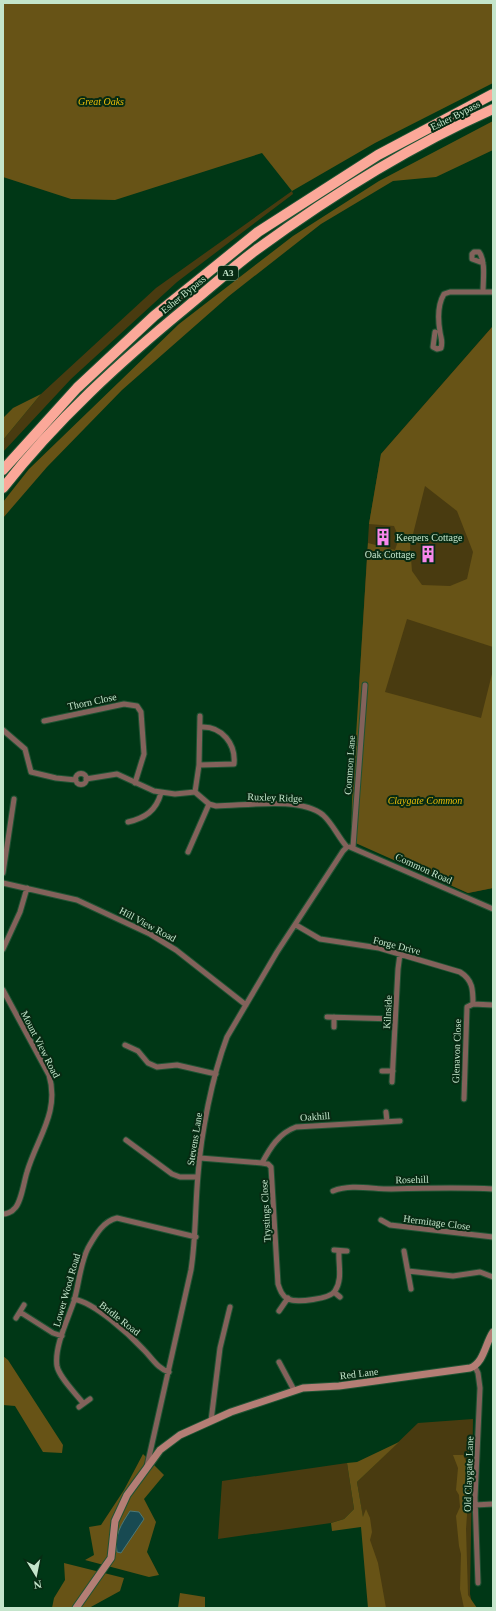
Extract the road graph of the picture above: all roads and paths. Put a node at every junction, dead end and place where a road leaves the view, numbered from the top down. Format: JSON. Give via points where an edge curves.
{"nodes":[{"id":1,"x":493,"y":94,"type":"edge"},
{"id":2,"x":493,"y":109,"type":"edge"},
{"id":3,"x":483,"y":263,"type":"dead end"},
{"id":4,"x":483,"y":292,"type":"junction"},
{"id":5,"x":493,"y":292,"type":"edge"},
{"id":6,"x":435,"y":332,"type":"dead end"},
{"id":7,"x":3,"y":470,"type":"edge"},
{"id":8,"x":3,"y":488,"type":"edge"},
{"id":9,"x":365,"y":685,"type":"dead end"},
{"id":10,"x":200,"y":716,"type":"dead end"},
{"id":11,"x":44,"y":721,"type":"dead end"},
{"id":12,"x":201,"y":727,"type":"junction"},
{"id":13,"x":3,"y":730,"type":"edge"},
{"id":14,"x":199,"y":765,"type":"junction"},
{"id":15,"x":135,"y":783,"type":"junction"},
{"id":16,"x":195,"y":792,"type":"junction"},
{"id":17,"x":161,"y":793,"type":"junction"},
{"id":18,"x":14,"y":799,"type":"dead end"},
{"id":19,"x":208,"y":804,"type":"junction"},
{"id":20,"x":128,"y":822,"type":"dead end"},
{"id":21,"x":350,"y":847,"type":"junction"},
{"id":22,"x":188,"y":852,"type":"dead end"},
{"id":23,"x":3,"y":873,"type":"edge"},
{"id":24,"x":3,"y":883,"type":"edge"},
{"id":25,"x":27,"y":888,"type":"junction"},
{"id":26,"x":493,"y":909,"type":"edge"},
{"id":27,"x":296,"y":925,"type":"junction"},
{"id":28,"x":3,"y":949,"type":"edge"},
{"id":29,"x":400,"y":954,"type":"junction"},
{"id":30,"x":3,"y":990,"type":"edge"},
{"id":31,"x":473,"y":1004,"type":"junction"},
{"id":32,"x":246,"y":1005,"type":"junction"},
{"id":33,"x":493,"y":1005,"type":"edge"},
{"id":34,"x":327,"y":1017,"type":"dead end"},
{"id":35,"x":334,"y":1017,"type":"junction"},
{"id":36,"x":395,"y":1019,"type":"junction"},
{"id":37,"x":334,"y":1027,"type":"dead end"},
{"id":38,"x":124,"y":1045,"type":"dead end"},
{"id":39,"x":382,"y":1071,"type":"dead end"},
{"id":40,"x":393,"y":1071,"type":"junction"},
{"id":41,"x":216,"y":1074,"type":"junction"},
{"id":42,"x":392,"y":1082,"type":"dead end"},
{"id":43,"x":464,"y":1099,"type":"dead end"},
{"id":44,"x":386,"y":1112,"type":"dead end"},
{"id":45,"x":387,"y":1121,"type":"junction"},
{"id":46,"x":400,"y":1121,"type":"dead end"},
{"id":47,"x":126,"y":1140,"type":"dead end"},
{"id":48,"x":200,"y":1158,"type":"junction"},
{"id":49,"x":262,"y":1163,"type":"junction"},
{"id":50,"x":198,"y":1177,"type":"junction"},
{"id":51,"x":493,"y":1189,"type":"edge"},
{"id":52,"x":332,"y":1191,"type":"dead end"},
{"id":53,"x":3,"y":1214,"type":"edge"},
{"id":54,"x":381,"y":1220,"type":"dead end"},
{"id":55,"x":196,"y":1237,"type":"junction"},
{"id":56,"x":493,"y":1237,"type":"edge"},
{"id":57,"x":404,"y":1251,"type":"dead end"},
{"id":58,"x":347,"y":1252,"type":"dead end"},
{"id":59,"x":408,"y":1271,"type":"junction"},
{"id":60,"x":493,"y":1277,"type":"edge"},
{"id":61,"x":411,"y":1289,"type":"dead end"},
{"id":62,"x":334,"y":1292,"type":"junction"},
{"id":63,"x":340,"y":1297,"type":"dead end"},
{"id":64,"x":288,"y":1298,"type":"junction"},
{"id":65,"x":74,"y":1299,"type":"junction"},
{"id":66,"x":24,"y":1305,"type":"dead end"},
{"id":67,"x":230,"y":1307,"type":"dead end"},
{"id":68,"x":279,"y":1311,"type":"dead end"},
{"id":69,"x":20,"y":1312,"type":"junction"},
{"id":70,"x":16,"y":1318,"type":"dead end"},
{"id":71,"x":493,"y":1332,"type":"edge"},
{"id":72,"x":62,"y":1336,"type":"junction"},
{"id":73,"x":279,"y":1362,"type":"dead end"},
{"id":74,"x":474,"y":1367,"type":"junction"},
{"id":75,"x":169,"y":1372,"type":"junction"},
{"id":76,"x":294,"y":1390,"type":"junction"},
{"id":77,"x":90,"y":1399,"type":"dead end"},
{"id":78,"x":211,"y":1421,"type":"junction"},
{"id":79,"x":151,"y":1444,"type":"junction"},
{"id":80,"x":160,"y":1450,"type":"junction"},
{"id":81,"x":147,"y":1467,"type":"junction"},
{"id":82,"x":493,"y":1504,"type":"edge"},
{"id":83,"x":475,"y":1505,"type":"junction"},
{"id":84,"x":478,"y":1583,"type":"dead end"},
{"id":85,"x":76,"y":1608,"type":"edge"}],
"edges":[{"from":1,"to":7,"type":"highway","name":"Esher Bypass","number":"A3","via":[[378,156],[258,232],[149,321],[77,388]]},
{"from":2,"to":8,"type":"highway","name":"Esher Bypass","number":"A3","via":[[407,152],[335,196],[256,250],[162,327],[89,393]]},
{"from":3,"to":4,"type":"street"},
{"from":4,"to":5,"type":"street"},
{"from":4,"to":6,"type":"street","via":[[444,294],[440,301],[440,332],[443,343],[441,348],[437,349],[433,347]]},
{"from":9,"to":21,"type":"street","name":"Common Lane"},
{"from":10,"to":12,"type":"street"},
{"from":11,"to":15,"type":"street","name":"Thorn Close","via":[[124,704],[138,706],[141,712],[144,754]]},
{"from":12,"to":14,"type":"street"},
{"from":12,"to":14,"type":"street","via":[[213,727],[224,735],[235,758],[234,764]]},
{"from":13,"to":15,"type":"street","via":[[25,749],[31,772],[76,780],[78,784],[83,784],[86,779],[117,774]]},
{"from":14,"to":16,"type":"street"},
{"from":15,"to":17,"type":"street"},
{"from":16,"to":17,"type":"street"},
{"from":16,"to":19,"type":"street"},
{"from":17,"to":20,"type":"street","via":[[159,801],[148,815]]},
{"from":18,"to":23,"type":"street"},
{"from":19,"to":21,"type":"street","name":"Ruxley Ridge","via":[[291,805],[314,809],[327,819]]},
{"from":19,"to":22,"type":"street"},
{"from":21,"to":26,"type":"street","name":"Common Road"},
{"from":21,"to":27,"type":"street","name":"Stevens Lane","via":[[343,851]]},
{"from":24,"to":25,"type":"street","name":"Hill View Road"},
{"from":25,"to":28,"type":"street","via":[[20,912]]},
{"from":25,"to":32,"type":"street","name":"Hill View Road","via":[[77,900],[150,934],[176,950]]},
{"from":27,"to":29,"type":"street","name":"Forge Drive","via":[[320,939]]},
{"from":27,"to":32,"type":"street","name":"Stevens Lane"},
{"from":29,"to":31,"type":"street","name":"Forge Drive","via":[[452,969],[466,976],[472,986]]},
{"from":29,"to":36,"type":"street","name":"Kilnside"},
{"from":30,"to":53,"type":"street","name":"Mount View Road","via":[[49,1075],[52,1086],[52,1100],[46,1127],[28,1169],[19,1202],[15,1209]]},
{"from":31,"to":33,"type":"street"},
{"from":31,"to":43,"type":"street","name":"Glenavon Close","via":[[467,1007],[466,1011]]},
{"from":32,"to":41,"type":"street","name":"Stevens Lane","via":[[227,1037]]},
{"from":34,"to":35,"type":"street"},
{"from":35,"to":36,"type":"street"},
{"from":35,"to":37,"type":"street"},
{"from":36,"to":40,"type":"street","name":"Kilnside"},
{"from":38,"to":41,"type":"street","via":[[138,1051],[148,1063],[157,1067],[177,1065]]},
{"from":39,"to":40,"type":"street"},
{"from":40,"to":42,"type":"street","name":"Kilnside"},
{"from":41,"to":48,"type":"street","name":"Stevens Lane"},
{"from":44,"to":45,"type":"street"},
{"from":45,"to":46,"type":"street","name":"Oakhill"},
{"from":45,"to":49,"type":"street","name":"Oakhill","via":[[296,1127],[276,1141]]},
{"from":47,"to":50,"type":"street","via":[[172,1174],[180,1177]]},
{"from":48,"to":49,"type":"street"},
{"from":48,"to":50,"type":"street","name":"Stevens Lane"},
{"from":49,"to":64,"type":"street","name":"Trystings Close","via":[[270,1165],[272,1174],[278,1284],[280,1291]]},
{"from":50,"to":55,"type":"street","name":"Stevens Lane"},
{"from":51,"to":52,"type":"street","name":"Rosehill","via":[[343,1187]]},
{"from":54,"to":56,"type":"street","name":"Hermitage Close","via":[[390,1225]]},
{"from":55,"to":65,"type":"street","name":"Lower Wood Road","via":[[124,1218],[111,1219],[104,1224],[87,1249]]},
{"from":55,"to":75,"type":"street","name":"Stevens Lane"},
{"from":57,"to":59,"type":"street"},
{"from":58,"to":62,"type":"street","via":[[336,1250],[339,1282]]},
{"from":59,"to":60,"type":"street","via":[[453,1276],[480,1272]]},
{"from":59,"to":61,"type":"street"},
{"from":62,"to":63,"type":"street"},
{"from":62,"to":64,"type":"street","via":[[321,1298]]},
{"from":64,"to":68,"type":"street"},
{"from":65,"to":72,"type":"street","name":"Lower Wood Road"},
{"from":65,"to":75,"type":"street","name":"Bridle Road","via":[[85,1302],[123,1329],[159,1366]]},
{"from":66,"to":69,"type":"street"},
{"from":67,"to":78,"type":"street","via":[[220,1348]]},
{"from":69,"to":70,"type":"street"},
{"from":69,"to":72,"type":"street"},
{"from":71,"to":74,"type":"street","via":[[481,1360]]},
{"from":72,"to":77,"type":"street","name":"Lower Wood Road","via":[[57,1356],[58,1370],[81,1405]]},
{"from":73,"to":76,"type":"street"},
{"from":74,"to":76,"type":"street","name":"Red Lane"},
{"from":74,"to":83,"type":"street","name":"Old Claygate Lane","via":[[478,1373],[480,1388]]},
{"from":75,"to":79,"type":"street","name":"Stevens Lane"},
{"from":76,"to":78,"type":"street","name":"Red Lane"},
{"from":78,"to":80,"type":"street","name":"Red Lane","via":[[180,1435]]},
{"from":79,"to":80,"type":"street"},
{"from":79,"to":81,"type":"street","name":"Stevens Lane"},
{"from":80,"to":81,"type":"street","name":"Red Lane"},
{"from":81,"to":85,"type":"street","name":"Red Lane","via":[[127,1495],[114,1521],[111,1558]]},
{"from":82,"to":83,"type":"street"},
{"from":83,"to":84,"type":"street","name":"Old Claygate Lane"}]}
